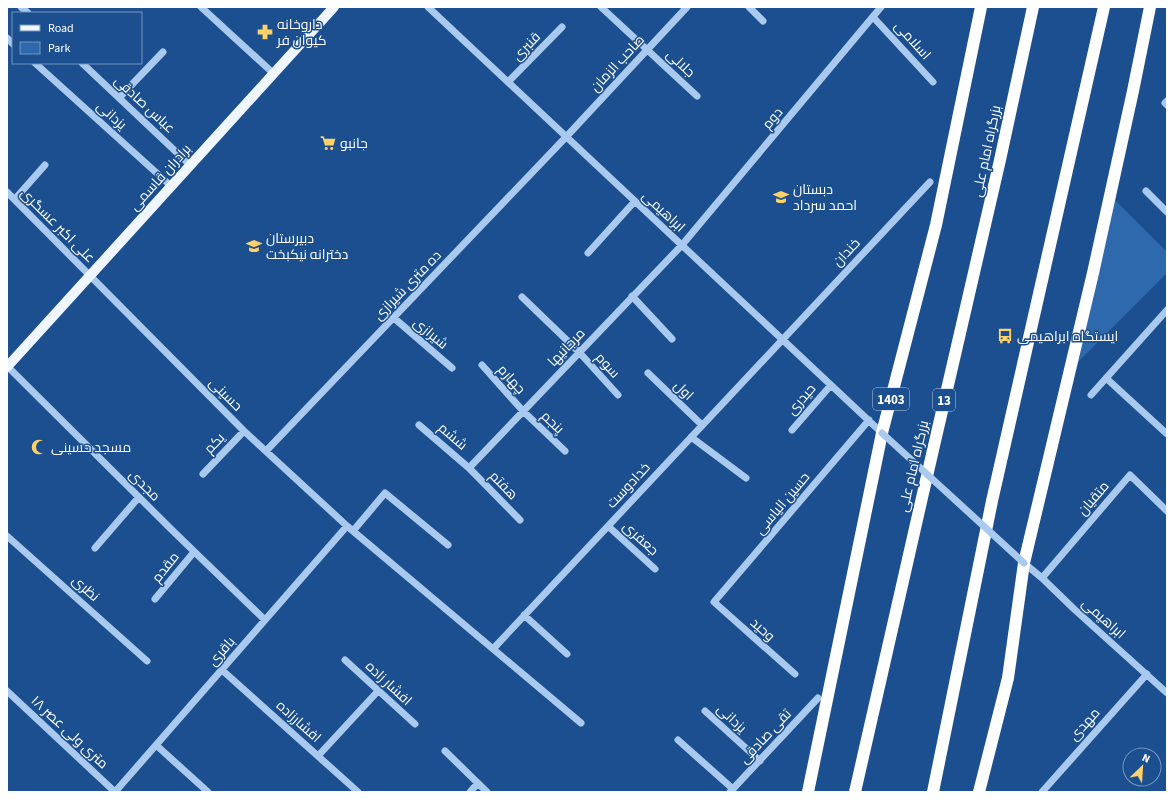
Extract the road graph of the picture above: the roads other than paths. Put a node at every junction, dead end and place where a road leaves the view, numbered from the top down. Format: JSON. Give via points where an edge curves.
{"nodes":[{"id":1,"x":201,"y":7,"type":"edge"},
{"id":2,"x":334,"y":7,"type":"edge"},
{"id":3,"x":428,"y":7,"type":"edge"},
{"id":4,"x":601,"y":7,"type":"edge"},
{"id":5,"x":687,"y":7,"type":"edge"},
{"id":6,"x":749,"y":7,"type":"edge"},
{"id":7,"x":881,"y":7,"type":"edge"},
{"id":8,"x":981,"y":7,"type":"edge"},
{"id":9,"x":1032,"y":7,"type":"edge"},
{"id":10,"x":1104,"y":7,"type":"edge"},
{"id":11,"x":1150,"y":7,"type":"edge"},
{"id":12,"x":873,"y":17,"type":"junction"},
{"id":13,"x":763,"y":21,"type":"dead end"},
{"id":14,"x":562,"y":27,"type":"dead end"},
{"id":15,"x":647,"y":50,"type":"junction"},
{"id":16,"x":163,"y":52,"type":"dead end"},
{"id":17,"x":35,"y":64,"type":"edge"},
{"id":18,"x":83,"y":64,"type":"edge"},
{"id":19,"x":274,"y":74,"type":"junction"},
{"id":20,"x":508,"y":82,"type":"junction"},
{"id":21,"x":933,"y":82,"type":"dead end"},
{"id":22,"x":697,"y":96,"type":"dead end"},
{"id":23,"x":120,"y":98,"type":"junction"},
{"id":24,"x":1167,"y":101,"type":"edge"},
{"id":25,"x":1167,"y":105,"type":"edge"},
{"id":26,"x":566,"y":137,"type":"junction"},
{"id":27,"x":45,"y":165,"type":"dead end"},
{"id":28,"x":190,"y":165,"type":"junction"},
{"id":29,"x":930,"y":182,"type":"dead end"},
{"id":30,"x":171,"y":186,"type":"junction"},
{"id":31,"x":1146,"y":191,"type":"dead end"},
{"id":32,"x":7,"y":192,"type":"edge"},
{"id":33,"x":15,"y":199,"type":"junction"},
{"id":34,"x":635,"y":201,"type":"junction"},
{"id":35,"x":1167,"y":212,"type":"edge"},
{"id":36,"x":682,"y":245,"type":"junction"},
{"id":37,"x":588,"y":253,"type":"dead end"},
{"id":38,"x":90,"y":276,"type":"junction"},
{"id":39,"x":632,"y":296,"type":"junction"},
{"id":40,"x":522,"y":298,"type":"dead end"},
{"id":41,"x":1166,"y":315,"type":"edge"},
{"id":42,"x":394,"y":318,"type":"junction"},
{"id":43,"x":672,"y":339,"type":"dead end"},
{"id":44,"x":782,"y":339,"type":"junction"},
{"id":45,"x":579,"y":352,"type":"junction"},
{"id":46,"x":482,"y":365,"type":"dead end"},
{"id":47,"x":7,"y":367,"type":"edge"},
{"id":48,"x":452,"y":368,"type":"dead end"},
{"id":49,"x":648,"y":373,"type":"dead end"},
{"id":50,"x":1106,"y":378,"type":"junction"},
{"id":51,"x":831,"y":385,"type":"junction"},
{"id":52,"x":618,"y":395,"type":"dead end"},
{"id":53,"x":1091,"y":395,"type":"dead end"},
{"id":54,"x":523,"y":411,"type":"junction"},
{"id":55,"x":869,"y":420,"type":"junction"},
{"id":56,"x":419,"y":425,"type":"dead end"},
{"id":57,"x":702,"y":426,"type":"junction"},
{"id":58,"x":792,"y":430,"type":"dead end"},
{"id":59,"x":244,"y":431,"type":"junction"},
{"id":60,"x":882,"y":433,"type":"junction"},
{"id":61,"x":1167,"y":434,"type":"edge"},
{"id":62,"x":692,"y":436,"type":"junction"},
{"id":63,"x":565,"y":451,"type":"dead end"},
{"id":64,"x":266,"y":452,"type":"junction"},
{"id":65,"x":469,"y":468,"type":"junction"},
{"id":66,"x":203,"y":474,"type":"dead end"},
{"id":67,"x":746,"y":478,"type":"dead end"},
{"id":68,"x":139,"y":497,"type":"junction"},
{"id":69,"x":1167,"y":511,"type":"edge"},
{"id":70,"x":520,"y":520,"type":"dead end"},
{"id":71,"x":608,"y":526,"type":"junction"},
{"id":72,"x":350,"y":529,"type":"junction"},
{"id":73,"x":7,"y":536,"type":"edge"},
{"id":74,"x":448,"y":545,"type":"dead end"},
{"id":75,"x":95,"y":548,"type":"dead end"},
{"id":76,"x":194,"y":552,"type":"junction"},
{"id":77,"x":1024,"y":563,"type":"junction"},
{"id":78,"x":655,"y":569,"type":"dead end"},
{"id":79,"x":1042,"y":578,"type":"junction"},
{"id":80,"x":155,"y":599,"type":"dead end"},
{"id":81,"x":714,"y":602,"type":"joint"},
{"id":82,"x":524,"y":615,"type":"junction"},
{"id":83,"x":265,"y":620,"type":"junction"},
{"id":84,"x":493,"y":649,"type":"junction"},
{"id":85,"x":567,"y":654,"type":"dead end"},
{"id":86,"x":345,"y":660,"type":"dead end"},
{"id":87,"x":147,"y":661,"type":"dead end"},
{"id":88,"x":222,"y":670,"type":"junction"},
{"id":89,"x":795,"y":674,"type":"dead end"},
{"id":90,"x":1147,"y":674,"type":"junction"},
{"id":91,"x":1165,"y":688,"type":"edge"},
{"id":92,"x":7,"y":691,"type":"edge"},
{"id":93,"x":378,"y":691,"type":"junction"},
{"id":94,"x":818,"y":698,"type":"dead end"},
{"id":95,"x":705,"y":710,"type":"dead end"},
{"id":96,"x":581,"y":723,"type":"dead end"},
{"id":97,"x":415,"y":724,"type":"dead end"},
{"id":98,"x":678,"y":740,"type":"dead end"},
{"id":99,"x":156,"y":745,"type":"junction"},
{"id":100,"x":445,"y":752,"type":"dead end"},
{"id":101,"x":318,"y":756,"type":"junction"},
{"id":102,"x":760,"y":761,"type":"junction"},
{"id":103,"x":478,"y":784,"type":"junction"},
{"id":104,"x":732,"y":790,"type":"edge"},
{"id":105,"x":115,"y":792,"type":"edge"},
{"id":106,"x":208,"y":792,"type":"edge"},
{"id":107,"x":358,"y":792,"type":"edge"},
{"id":108,"x":470,"y":792,"type":"edge"},
{"id":109,"x":487,"y":792,"type":"edge"},
{"id":110,"x":808,"y":792,"type":"edge"},
{"id":111,"x":855,"y":792,"type":"edge"},
{"id":112,"x":933,"y":792,"type":"edge"},
{"id":113,"x":979,"y":792,"type":"edge"},
{"id":114,"x":1042,"y":792,"type":"edge"}],
"edges":[{"from":1,"to":19,"type":"street"},
{"from":2,"to":19,"type":"main road","name":"برادران قاسمی"},
{"from":3,"to":20,"type":"street","name":"ابراهیمی"},
{"from":4,"to":15,"type":"street","name":"جلالی"},
{"from":5,"to":15,"type":"street","name":"صاحب الزمان"},
{"from":6,"to":13,"type":"street"},
{"from":7,"to":12,"type":"street","name":"دوم"},
{"from":8,"to":60,"type":"highway","number":"1403","via":[[936,226]]},
{"from":9,"to":111,"type":"highway","name":"بزرگراه امام علی","number":"13","via":[[998,168]]},
{"from":10,"to":112,"type":"highway","via":[[992,501]]},
{"from":11,"to":77,"type":"highway","via":[[1094,265]]},
{"from":12,"to":21,"type":"street","name":"اسلامی"},
{"from":12,"to":36,"type":"street","name":"دوم"},
{"from":14,"to":20,"type":"street","name":"قنبری"},
{"from":15,"to":22,"type":"street","name":"جلالی"},
{"from":15,"to":26,"type":"street","name":"صاحب الزمان"},
{"from":16,"to":23,"type":"street"},
{"from":17,"to":30,"type":"street","name":"یزدانی"},
{"from":18,"to":23,"type":"street","name":"عباس صادقی"},
{"from":19,"to":28,"type":"main road","name":"برادران قاسمی"},
{"from":20,"to":26,"type":"street","name":"ابراهیمی"},
{"from":23,"to":28,"type":"street","name":"عباس صادقی"},
{"from":24,"to":25,"type":"street"},
{"from":26,"to":34,"type":"street","name":"ابراهیمی"},
{"from":26,"to":42,"type":"street","name":"ده متری شیرازی"},
{"from":27,"to":33,"type":"street"},
{"from":28,"to":30,"type":"main road","name":"برادران قاسمی"},
{"from":29,"to":44,"type":"street","name":"خندان"},
{"from":30,"to":38,"type":"main road","name":"برادران قاسمی"},
{"from":31,"to":35,"type":"street"},
{"from":32,"to":33,"type":"street","name":"علی اکبر عسگری"},
{"from":33,"to":38,"type":"street","name":"علی اکبر عسگری"},
{"from":34,"to":36,"type":"street","name":"ابراهیمی"},
{"from":34,"to":37,"type":"street"},
{"from":36,"to":39,"type":"street","name":"مرجانیها"},
{"from":36,"to":44,"type":"street","name":"ابراهیمی"},
{"from":38,"to":47,"type":"main road","name":"برادران قاسمی"},
{"from":38,"to":59,"type":"street","name":"حسینی"},
{"from":39,"to":43,"type":"street"},
{"from":39,"to":45,"type":"street","name":"مرجانیها"},
{"from":40,"to":45,"type":"street"},
{"from":41,"to":50,"type":"street"},
{"from":42,"to":48,"type":"street","name":"شیرازی"},
{"from":42,"to":64,"type":"street","name":"ده متری شیرازی"},
{"from":44,"to":51,"type":"street","name":"ابراهیمی"},
{"from":44,"to":57,"type":"street","name":"خدادوست"},
{"from":45,"to":52,"type":"street","name":"سوم"},
{"from":45,"to":54,"type":"street","name":"مرجانیها"},
{"from":46,"to":54,"type":"street","name":"چهارم"},
{"from":47,"to":68,"type":"street","name":"مجدی"},
{"from":49,"to":57,"type":"street","name":"اول"},
{"from":50,"to":53,"type":"street"},
{"from":50,"to":61,"type":"street"},
{"from":51,"to":55,"type":"street","name":"ابراهیمی"},
{"from":51,"to":58,"type":"street","name":"حیدری"},
{"from":54,"to":63,"type":"street","name":"پنجم"},
{"from":54,"to":65,"type":"street","name":"مرجانیها"},
{"from":55,"to":60,"type":"street","name":"ابراهیمی"},
{"from":55,"to":81,"type":"street","name":"حسین الیاسی"},
{"from":56,"to":65,"type":"street","name":"ششم"},
{"from":57,"to":62,"type":"street","name":"خدادوست"},
{"from":59,"to":64,"type":"street","name":"حسینی"},
{"from":59,"to":66,"type":"street","name":"یکم"},
{"from":60,"to":77,"type":"street","name":"ابراهیمی","bridge":true},
{"from":60,"to":110,"type":"highway","number":"1403"},
{"from":62,"to":67,"type":"street"},
{"from":62,"to":71,"type":"street","name":"خدادوست"},
{"from":64,"to":72,"type":"street","name":"حسینی"},
{"from":65,"to":70,"type":"street","name":"هفتم"},
{"from":68,"to":75,"type":"street"},
{"from":68,"to":76,"type":"street","name":"مجدی"},
{"from":69,"to":79,"type":"street","name":"متقیان","via":[[1130,475]]},
{"from":71,"to":78,"type":"street","name":"جعفری"},
{"from":71,"to":82,"type":"street","name":"خدادوست"},
{"from":72,"to":74,"type":"street","name":"باقری","via":[[385,493]]},
{"from":72,"to":83,"type":"street","name":"باقری"},
{"from":72,"to":84,"type":"street"},
{"from":73,"to":87,"type":"street","name":"نظری"},
{"from":76,"to":80,"type":"street","name":"مقدم"},
{"from":76,"to":83,"type":"street","name":"مجدی"},
{"from":77,"to":79,"type":"street","name":"ابراهیمی"},
{"from":77,"to":113,"type":"highway","via":[[1008,678]]},
{"from":79,"to":90,"type":"street","name":"ابراهیمی"},
{"from":81,"to":89,"type":"street","name":"وحید"},
{"from":82,"to":84,"type":"street","name":"خدادوست"},
{"from":82,"to":85,"type":"street"},
{"from":83,"to":88,"type":"street","name":"باقری"},
{"from":84,"to":96,"type":"street"},
{"from":86,"to":93,"type":"street","name":"افشار زاده"},
{"from":88,"to":99,"type":"street","name":"باقری"},
{"from":88,"to":101,"type":"street","name":"افشارزاده"},
{"from":90,"to":91,"type":"street","name":"ابراهیمی"},
{"from":90,"to":114,"type":"street","name":"مهدی"},
{"from":92,"to":105,"type":"street","name":"۱۸ متری ولی عصر"},
{"from":93,"to":97,"type":"street","name":"افشار زاده"},
{"from":93,"to":101,"type":"street"},
{"from":94,"to":102,"type":"street","name":"تقی صادقی"},
{"from":95,"to":102,"type":"street","name":"یزدانی"},
{"from":98,"to":104,"type":"street"},
{"from":99,"to":105,"type":"street","name":"باقری"},
{"from":99,"to":106,"type":"street"},
{"from":100,"to":103,"type":"street"},
{"from":101,"to":107,"type":"street","name":"افشارزاده"},
{"from":102,"to":104,"type":"street","name":"تقی صادقی"},
{"from":103,"to":108,"type":"street"},
{"from":103,"to":109,"type":"street"}]}
